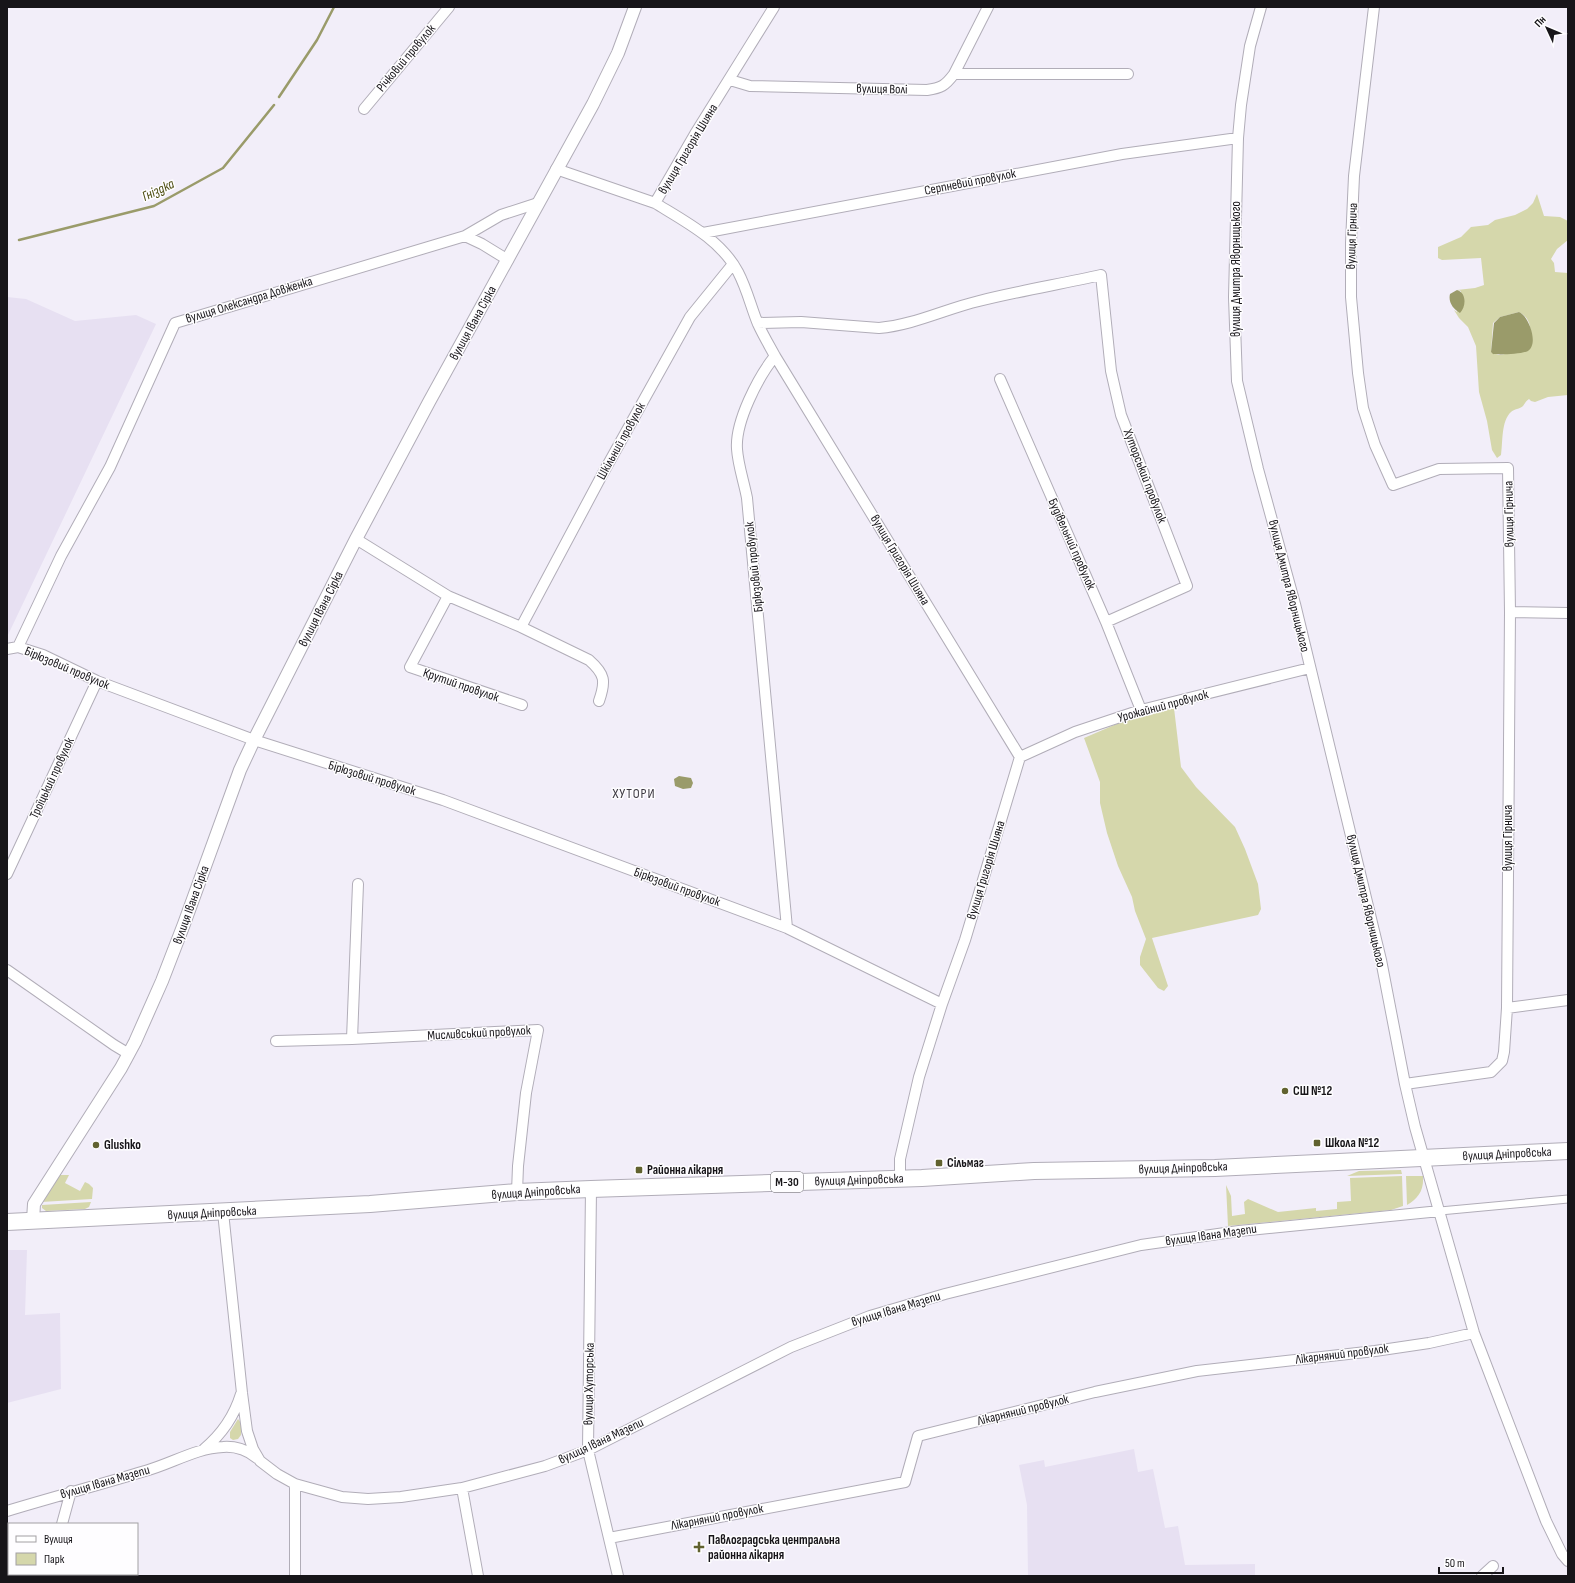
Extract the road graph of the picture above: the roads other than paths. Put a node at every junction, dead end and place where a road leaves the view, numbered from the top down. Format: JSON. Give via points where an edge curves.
{"nodes":[{"id":1,"x":449,"y":7,"type":"edge"},
{"id":2,"x":635,"y":7,"type":"edge"},
{"id":3,"x":774,"y":7,"type":"edge"},
{"id":4,"x":988,"y":7,"type":"edge"},
{"id":5,"x":1261,"y":7,"type":"edge"},
{"id":6,"x":1374,"y":7,"type":"edge"},
{"id":7,"x":954,"y":74,"type":"junction"},
{"id":8,"x":1128,"y":74,"type":"dead end"},
{"id":9,"x":730,"y":80,"type":"junction"},
{"id":10,"x":364,"y":110,"type":"dead end"},
{"id":11,"x":1238,"y":138,"type":"junction"},
{"id":12,"x":556,"y":169,"type":"junction"},
{"id":13,"x":538,"y":203,"type":"junction"},
{"id":14,"x":655,"y":203,"type":"junction"},
{"id":15,"x":703,"y":232,"type":"junction"},
{"id":16,"x":465,"y":236,"type":"junction"},
{"id":17,"x":508,"y":260,"type":"junction"},
{"id":18,"x":733,"y":264,"type":"junction"},
{"id":19,"x":758,"y":324,"type":"junction"},
{"id":20,"x":775,"y":356,"type":"junction"},
{"id":21,"x":1000,"y":379,"type":"dead end"},
{"id":22,"x":356,"y":539,"type":"junction"},
{"id":23,"x":448,"y":596,"type":"junction"},
{"id":24,"x":1510,"y":612,"type":"junction"},
{"id":25,"x":1568,"y":612,"type":"edge"},
{"id":26,"x":1106,"y":622,"type":"junction"},
{"id":27,"x":522,"y":627,"type":"junction"},
{"id":28,"x":18,"y":647,"type":"junction"},
{"id":29,"x":7,"y":649,"type":"edge"},
{"id":30,"x":1310,"y":668,"type":"junction"},
{"id":31,"x":97,"y":681,"type":"junction"},
{"id":32,"x":599,"y":701,"type":"dead end"},
{"id":33,"x":522,"y":705,"type":"dead end"},
{"id":34,"x":1141,"y":710,"type":"junction"},
{"id":35,"x":254,"y":740,"type":"junction"},
{"id":36,"x":1020,"y":757,"type":"junction"},
{"id":37,"x":7,"y":874,"type":"edge"},
{"id":38,"x":358,"y":884,"type":"dead end"},
{"id":39,"x":787,"y":928,"type":"junction"},
{"id":40,"x":7,"y":970,"type":"edge"},
{"id":41,"x":1568,"y":1000,"type":"edge"},
{"id":42,"x":942,"y":1004,"type":"junction"},
{"id":43,"x":1507,"y":1008,"type":"junction"},
{"id":44,"x":352,"y":1039,"type":"junction"},
{"id":45,"x":276,"y":1041,"type":"dead end"},
{"id":46,"x":129,"y":1054,"type":"junction"},
{"id":47,"x":1405,"y":1084,"type":"junction"},
{"id":48,"x":1568,"y":1151,"type":"edge"},
{"id":49,"x":1425,"y":1158,"type":"junction"},
{"id":50,"x":900,"y":1179,"type":"junction"},
{"id":51,"x":592,"y":1189,"type":"junction"},
{"id":52,"x":517,"y":1192,"type":"junction"},
{"id":53,"x":1568,"y":1199,"type":"edge"},
{"id":54,"x":1440,"y":1211,"type":"junction"},
{"id":55,"x":223,"y":1212,"type":"junction"},
{"id":56,"x":33,"y":1220,"type":"junction"},
{"id":57,"x":7,"y":1222,"type":"edge"},
{"id":58,"x":1474,"y":1333,"type":"junction"},
{"id":59,"x":242,"y":1393,"type":"junction"},
{"id":60,"x":202,"y":1450,"type":"junction"},
{"id":61,"x":588,"y":1450,"type":"junction"},
{"id":62,"x":260,"y":1461,"type":"junction"},
{"id":63,"x":295,"y":1484,"type":"junction"},
{"id":64,"x":462,"y":1488,"type":"junction"},
{"id":65,"x":71,"y":1491,"type":"junction"},
{"id":66,"x":7,"y":1511,"type":"edge"},
{"id":67,"x":62,"y":1523,"type":"edge"},
{"id":68,"x":609,"y":1538,"type":"junction"},
{"id":69,"x":1568,"y":1561,"type":"edge"},
{"id":70,"x":1493,"y":1566,"type":"dead end"},
{"id":71,"x":295,"y":1576,"type":"edge"},
{"id":72,"x":478,"y":1576,"type":"edge"},
{"id":73,"x":618,"y":1576,"type":"edge"},
{"id":74,"x":1482,"y":1576,"type":"edge"}],
"edges":[{"from":1,"to":10,"type":"street","name":"Річковий провулок"},
{"from":2,"to":12,"type":"street","name":"вулиця Івана Сірка","via":[[618,53]]},
{"from":3,"to":9,"type":"street","name":"вулиця Григорія Шияна"},
{"from":4,"to":7,"type":"street","name":"вулиця Волі"},
{"from":5,"to":11,"type":"street","name":"вулиця Дмитра Яворницького","via":[[1250,46]]},
{"from":6,"to":24,"type":"street","name":"вулиця Гірнича","via":[[1355,169],[1350,243],[1351,297],[1363,408],[1375,445],[1393,485],[1439,469],[1508,468]]},
{"from":7,"to":8,"type":"street"},
{"from":7,"to":9,"type":"street","name":"вулиця Волі","via":[[940,88],[926,90],[750,86]]},
{"from":9,"to":14,"type":"street","name":"вулиця Григорія Шияна"},
{"from":11,"to":15,"type":"street","name":"Серпневий провулок","via":[[1108,156]]},
{"from":11,"to":30,"type":"street","name":"вулиця Дмитра Яворницького","via":[[1234,297],[1237,380]]},
{"from":12,"to":13,"type":"street","name":"вулиця Івана Сірка"},
{"from":12,"to":14,"type":"street"},
{"from":13,"to":16,"type":"street","name":"вулиця Олександра Довженка","via":[[501,215]]},
{"from":13,"to":17,"type":"street","name":"вулиця Івана Сірка"},
{"from":14,"to":15,"type":"street","name":"вулиця Григорія Шияна"},
{"from":15,"to":18,"type":"street","name":"вулиця Григорія Шияна"},
{"from":16,"to":17,"type":"street"},
{"from":16,"to":28,"type":"street","name":"вулиця Олександра Довженка","via":[[175,323],[110,467],[61,556]]},
{"from":17,"to":22,"type":"street","name":"вулиця Івана Сірка"},
{"from":18,"to":19,"type":"street","name":"вулиця Григорія Шияна","via":[[744,283]]},
{"from":18,"to":27,"type":"street","name":"Шкільний провулок","via":[[690,317],[602,475]]},
{"from":19,"to":20,"type":"street","name":"вулиця Григорія Шияна"},
{"from":19,"to":26,"type":"street","name":"Хуторський провулок","via":[[801,322],[891,327],[977,301],[1101,275],[1111,370],[1121,415],[1187,586]]},
{"from":20,"to":36,"type":"street","name":"вулиця Григорія Шияна"},
{"from":20,"to":39,"type":"street","name":"Бірюзовий провулок","via":[[764,370],[741,419],[737,450],[747,498]]},
{"from":21,"to":26,"type":"street","name":"Будівельний провулок"},
{"from":22,"to":23,"type":"street"},
{"from":22,"to":35,"type":"street","name":"вулиця Івана Сірка"},
{"from":23,"to":27,"type":"street"},
{"from":23,"to":33,"type":"street","name":"Крутий провулок","via":[[410,668]]},
{"from":24,"to":25,"type":"street"},
{"from":24,"to":43,"type":"street","name":"вулиця Гірнича"},
{"from":26,"to":34,"type":"street","name":"Будівельний провулок"},
{"from":27,"to":32,"type":"street","via":[[585,657],[597,667],[603,676],[604,686]]},
{"from":28,"to":29,"type":"street"},
{"from":28,"to":31,"type":"street","name":"Бірюзовий провулок","via":[[43,655]]},
{"from":30,"to":34,"type":"street","name":"Урожайний провулок"},
{"from":30,"to":47,"type":"street","name":"вулиця Дмитра Яворницького","via":[[1381,960]]},
{"from":31,"to":35,"type":"street","name":"Бірюзовий провулок"},
{"from":31,"to":37,"type":"street","name":"Троїцький провулок"},
{"from":34,"to":36,"type":"street","name":"Урожайний провулок","via":[[1075,732]]},
{"from":35,"to":39,"type":"street","name":"Бірюзовий провулок","via":[[443,800]]},
{"from":35,"to":46,"type":"street","name":"вулиця Івана Сірка","via":[[240,770],[162,981]]},
{"from":36,"to":42,"type":"street","name":"вулиця Григорія Шияна","via":[[966,940]]},
{"from":38,"to":44,"type":"street"},
{"from":39,"to":42,"type":"street"},
{"from":40,"to":46,"type":"street"},
{"from":41,"to":43,"type":"street"},
{"from":42,"to":50,"type":"street","name":"вулиця Григорія Шияна","via":[[916,1091],[900,1159]]},
{"from":43,"to":47,"type":"street","name":"вулиця Гірнича","via":[[1502,1061],[1491,1072]]},
{"from":44,"to":45,"type":"street","name":"Мисливський провулок"},
{"from":44,"to":52,"type":"street","name":"Мисливський провулок","via":[[538,1030],[526,1093]]},
{"from":46,"to":56,"type":"street","name":"вулиця Івана Сірка","via":[[34,1204]]},
{"from":47,"to":49,"type":"street","name":"вулиця Дмитра Яворницького"},
{"from":48,"to":49,"type":"highway","name":"вулиця Дніпровська","number":"М-30"},
{"from":49,"to":50,"type":"highway","name":"вулиця Дніпровська","number":"М-30","via":[[1207,1168],[1034,1171]]},
{"from":49,"to":54,"type":"street","name":"вулиця Дмитра Яворницького"},
{"from":50,"to":51,"type":"highway","name":"вулиця Дніпровська","number":"М-30"},
{"from":51,"to":52,"type":"highway","name":"вулиця Дніпровська","number":"М-30"},
{"from":51,"to":61,"type":"street","name":"вулиця Хуторська"},
{"from":52,"to":55,"type":"highway","name":"вулиця Дніпровська","number":"М-30"},
{"from":53,"to":54,"type":"street","name":"вулиця Івана Мазепи"},
{"from":54,"to":58,"type":"street","name":"вулиця Дмитра Яворницького"},
{"from":54,"to":61,"type":"street","name":"вулиця Івана Мазепи","via":[[1239,1231],[1141,1245],[920,1301],[870,1316],[791,1348]]},
{"from":55,"to":56,"type":"highway","name":"вулиця Дніпровська","number":"М-30"},
{"from":55,"to":59,"type":"street","name":"вулиця Івана Мазепи"},
{"from":56,"to":57,"type":"highway","name":"вулиця Дніпровська","number":"М-30"},
{"from":58,"to":68,"type":"street","name":"Лікарняний провулок","via":[[1421,1344],[1197,1371],[1087,1394],[918,1436],[905,1482]]},
{"from":58,"to":69,"type":"street","name":"вулиця Дмитра Яворницького","via":[[1546,1521]]},
{"from":59,"to":60,"type":"street","name":"вулиця Івана Мазепи","via":[[232,1418],[223,1431]]},
{"from":59,"to":62,"type":"street","name":"вулиця Івана Мазепи","via":[[247,1431]]},
{"from":60,"to":62,"type":"street","name":"вулиця Івана Мазепи","via":[[237,1448],[245,1450]]},
{"from":60,"to":65,"type":"street","name":"вулиця Івана Мазепи","via":[[146,1471]]},
{"from":61,"to":64,"type":"street","name":"вулиця Івана Мазепи","via":[[545,1466]]},
{"from":61,"to":68,"type":"street","name":"вулиця Хуторська"},
{"from":62,"to":63,"type":"street","name":"вулиця Івана Мазепи"},
{"from":63,"to":64,"type":"street","name":"вулиця Івана Мазепи","via":[[342,1497],[368,1499]]},
{"from":63,"to":71,"type":"street"},
{"from":64,"to":72,"type":"street"},
{"from":65,"to":66,"type":"street","name":"вулиця Івана Мазепи"},
{"from":65,"to":67,"type":"street"},
{"from":68,"to":73,"type":"street","name":"вулиця Хуторська"},
{"from":70,"to":74,"type":"street"}]}
